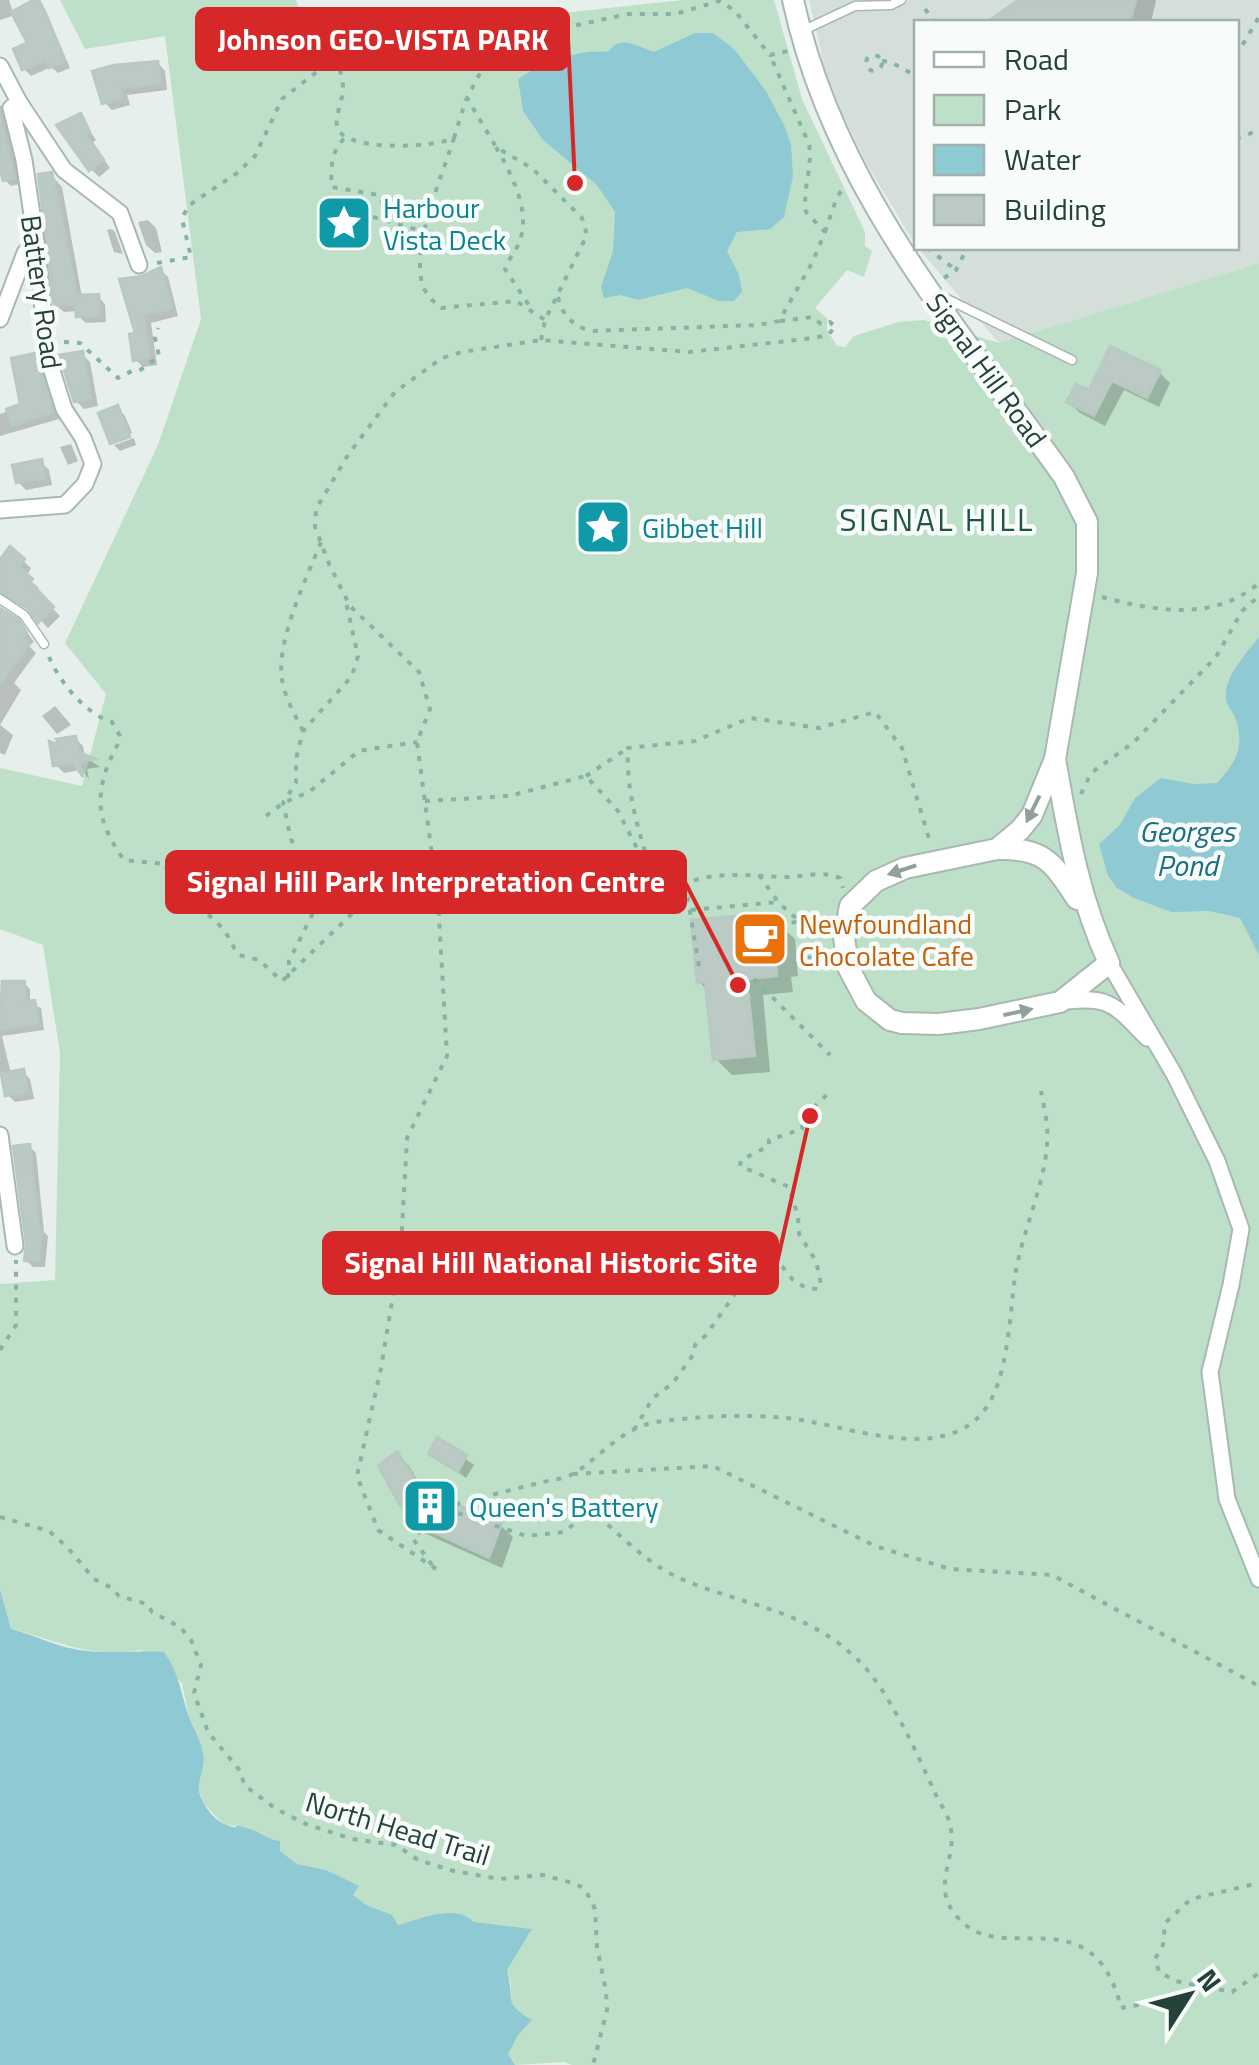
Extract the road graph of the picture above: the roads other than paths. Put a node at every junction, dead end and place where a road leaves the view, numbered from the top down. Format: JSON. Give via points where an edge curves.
{"nodes":[{"id":1,"x":793,"y":0,"type":"edge"},
{"id":2,"x":902,"y":0,"type":"edge"},
{"id":3,"x":800,"y":32,"type":"junction"},
{"id":4,"x":0,"y":66,"type":"edge"},
{"id":5,"x":19,"y":102,"type":"junction"},
{"id":6,"x":36,"y":242,"type":"junction"},
{"id":7,"x":139,"y":266,"type":"road end"},
{"id":8,"x":928,"y":290,"type":"junction"},
{"id":9,"x":0,"y":319,"type":"edge"},
{"id":10,"x":1072,"y":360,"type":"dead end"},
{"id":11,"x":0,"y":510,"type":"edge"},
{"id":12,"x":0,"y":598,"type":"edge"},
{"id":13,"x":44,"y":644,"type":"road end"},
{"id":14,"x":1055,"y":758,"type":"junction"},
{"id":15,"x":996,"y":849,"type":"junction"},
{"id":16,"x":1089,"y":918,"type":"junction"},
{"id":17,"x":1110,"y":963,"type":"junction"},
{"id":18,"x":1060,"y":1002,"type":"junction"},
{"id":19,"x":1167,"y":1058,"type":"junction"},
{"id":20,"x":0,"y":1135,"type":"edge"},
{"id":21,"x":16,"y":1246,"type":"road end"},
{"id":22,"x":1259,"y":1579,"type":"edge"}],
"edges":[{"from":1,"to":3,"type":"street","name":"Signal Hill Road"},
{"from":2,"to":3,"type":"lane","via":[[855,6]]},
{"from":3,"to":8,"type":"street","name":"Signal Hill Road","via":[[844,150]]},
{"from":4,"to":5,"type":"street","name":"Battery Road"},
{"from":5,"to":6,"type":"street","name":"Battery Road","via":[[11,108]]},
{"from":5,"to":7,"type":"street","via":[[64,170],[120,213]]},
{"from":6,"to":9,"type":"street"},
{"from":6,"to":11,"type":"street","name":"Battery Road","via":[[46,347],[64,409],[90,452],[91,476],[65,505]]},
{"from":8,"to":10,"type":"lane"},
{"from":8,"to":14,"type":"street","name":"Signal Hill Road","via":[[1078,501],[1089,535]]},
{"from":12,"to":13,"type":"lane"},
{"from":14,"to":15,"type":"street","name":"Signal Hill Road","one_way":true,"via":[[1028,822]]},
{"from":14,"to":16,"type":"street","name":"Signal Hill Road"},
{"from":15,"to":16,"type":"street","via":[[1047,859]]},
{"from":15,"to":18,"type":"street","name":"Signal Hill Road","one_way":true,"via":[[884,876],[861,892],[850,906],[844,937],[848,967],[866,1001],[902,1023],[979,1019]]},
{"from":16,"to":17,"type":"street","name":"Signal Hill Road"},
{"from":17,"to":18,"type":"street"},
{"from":17,"to":19,"type":"street","name":"Signal Hill Road"},
{"from":18,"to":19,"type":"street","name":"Signal Hill Road","via":[[1093,998],[1113,1004]]},
{"from":19,"to":22,"type":"street","name":"Signal Hill Road","via":[[1241,1229],[1210,1372],[1228,1499]]},
{"from":20,"to":21,"type":"street"}]}
